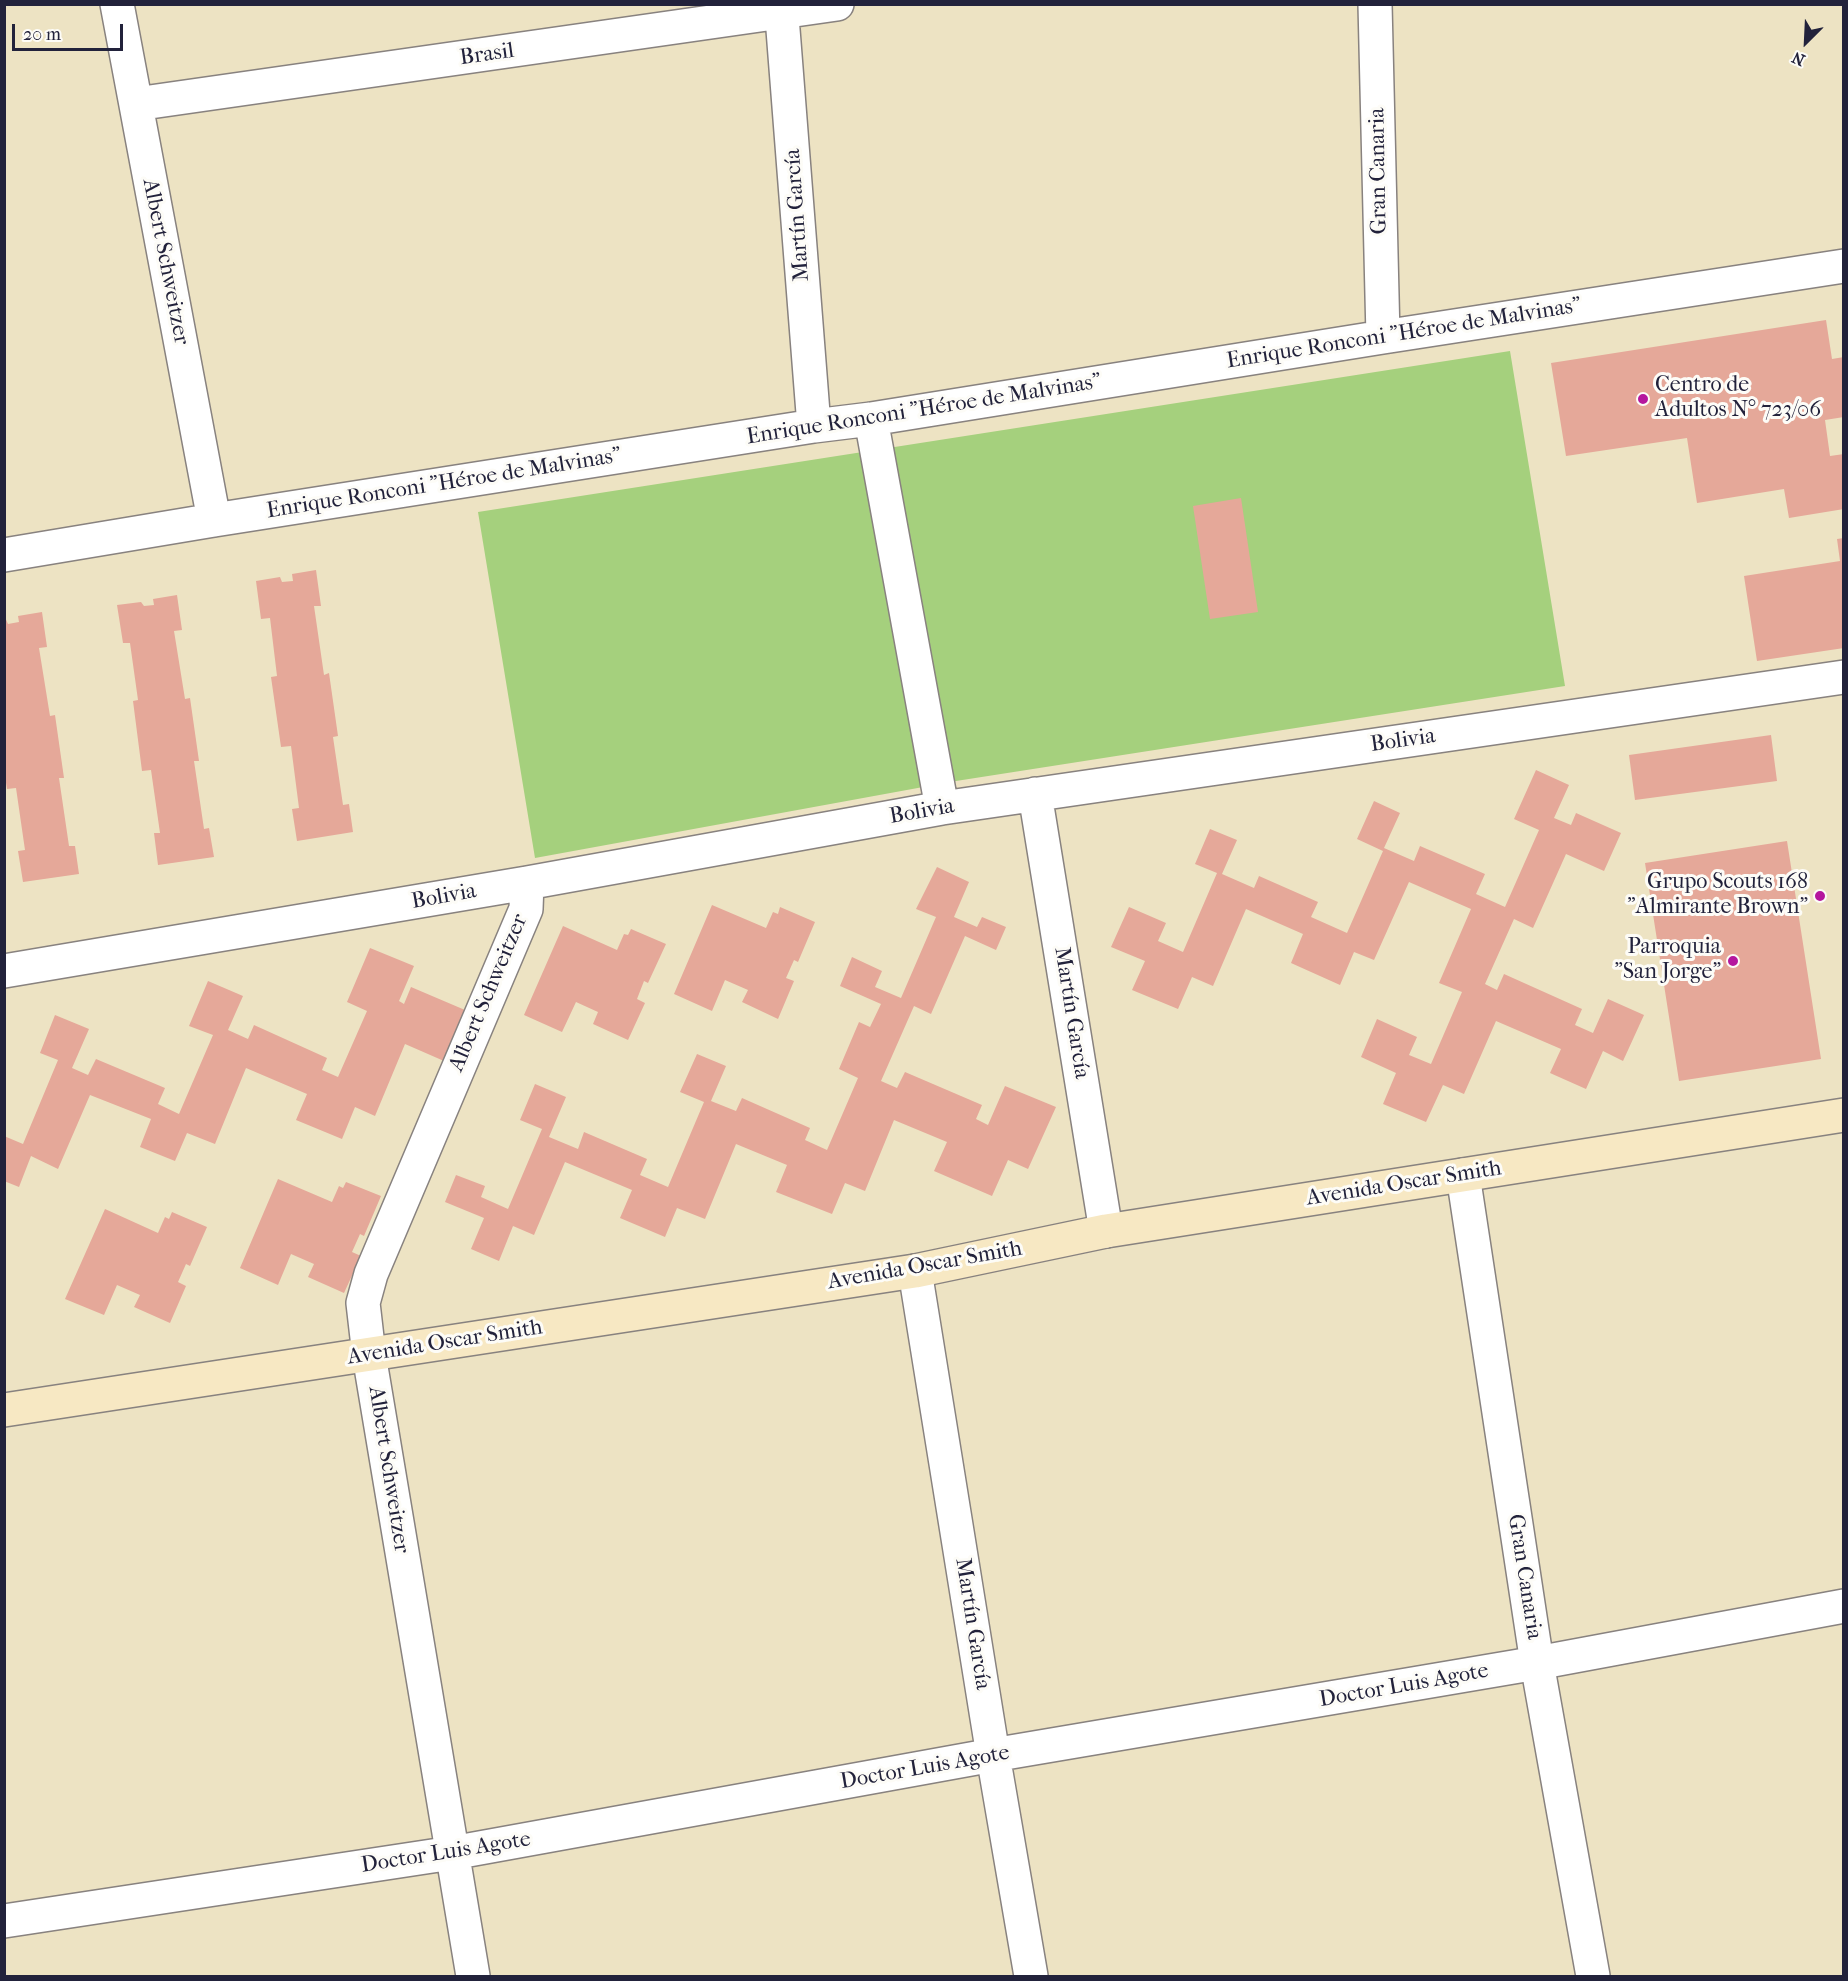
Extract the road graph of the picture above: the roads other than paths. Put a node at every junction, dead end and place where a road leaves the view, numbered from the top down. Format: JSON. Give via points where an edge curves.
{"nodes":[{"id":1,"x":117,"y":4,"type":"edge"},
{"id":2,"x":837,"y":4,"type":"edge"},
{"id":3,"x":1375,"y":4,"type":"edge"},
{"id":4,"x":782,"y":9,"type":"edge"},
{"id":5,"x":136,"y":104,"type":"junction"},
{"id":6,"x":1844,"y":266,"type":"edge"},
{"id":7,"x":1383,"y":337,"type":"junction"},
{"id":8,"x":871,"y":419,"type":"junction"},
{"id":9,"x":814,"y":426,"type":"junction"},
{"id":10,"x":214,"y":520,"type":"junction"},
{"id":11,"x":4,"y":555,"type":"edge"},
{"id":12,"x":1844,"y":677,"type":"edge"},
{"id":13,"x":1035,"y":794,"type":"junction"},
{"id":14,"x":942,"y":808,"type":"junction"},
{"id":15,"x":527,"y":883,"type":"junction"},
{"id":16,"x":4,"y":971,"type":"edge"},
{"id":17,"x":1844,"y":1115,"type":"edge"},
{"id":18,"x":1463,"y":1175,"type":"junction"},
{"id":19,"x":1106,"y":1231,"type":"junction"},
{"id":20,"x":915,"y":1271,"type":"junction"},
{"id":21,"x":369,"y":1354,"type":"junction"},
{"id":22,"x":4,"y":1410,"type":"edge"},
{"id":23,"x":1844,"y":1606,"type":"edge"},
{"id":24,"x":1537,"y":1663,"type":"junction"},
{"id":25,"x":993,"y":1755,"type":"junction"},
{"id":26,"x":452,"y":1854,"type":"junction"},
{"id":27,"x":4,"y":1921,"type":"edge"},
{"id":28,"x":473,"y":1977,"type":"edge"},
{"id":29,"x":1031,"y":1977,"type":"edge"},
{"id":30,"x":1593,"y":1977,"type":"edge"}],
"edges":[{"from":1,"to":5,"type":"street","name":"Albert Schweitzer"},
{"from":2,"to":4,"type":"street","name":"Brasil"},
{"from":3,"to":7,"type":"street","name":"Gran Canaria"},
{"from":4,"to":5,"type":"street","name":"Brasil"},
{"from":4,"to":9,"type":"street","name":"Martín García"},
{"from":5,"to":10,"type":"street","name":"Albert Schweitzer"},
{"from":6,"to":7,"type":"street","name":"Enrique Ronconi \"Héroe de Malvinas\""},
{"from":7,"to":8,"type":"street","name":"Enrique Ronconi \"Héroe de Malvinas\""},
{"from":8,"to":9,"type":"street","name":"Enrique Ronconi \"Héroe de Malvinas\""},
{"from":8,"to":14,"type":"street"},
{"from":9,"to":10,"type":"street","name":"Enrique Ronconi \"Héroe de Malvinas\""},
{"from":10,"to":11,"type":"street","name":"Enrique Ronconi \"Héroe de Malvinas\""},
{"from":12,"to":13,"type":"street","name":"Bolivia"},
{"from":13,"to":14,"type":"street","name":"Bolivia"},
{"from":13,"to":19,"type":"street","name":"Martín García"},
{"from":14,"to":15,"type":"street","name":"Bolivia"},
{"from":15,"to":16,"type":"street","name":"Bolivia"},
{"from":15,"to":21,"type":"street","name":"Albert Schweitzer","via":[[526,909],[371,1274],[363,1303]]},
{"from":17,"to":18,"type":"main road","name":"Avenida Oscar Smith"},
{"from":18,"to":19,"type":"main road","name":"Avenida Oscar Smith"},
{"from":18,"to":24,"type":"street","name":"Gran Canaria"},
{"from":19,"to":20,"type":"main road","name":"Avenida Oscar Smith"},
{"from":20,"to":21,"type":"main road","name":"Avenida Oscar Smith"},
{"from":20,"to":25,"type":"street","name":"Martín García"},
{"from":21,"to":22,"type":"main road","name":"Avenida Oscar Smith"},
{"from":21,"to":26,"type":"street","name":"Albert Schweitzer"},
{"from":23,"to":24,"type":"street","name":"Doctor Luis Agote"},
{"from":24,"to":25,"type":"street","name":"Doctor Luis Agote"},
{"from":24,"to":30,"type":"street","name":"Gran Canaria"},
{"from":25,"to":26,"type":"street","name":"Doctor Luis Agote"},
{"from":25,"to":29,"type":"street","name":"Martín García"},
{"from":26,"to":27,"type":"street","name":"Doctor Luis Agote"},
{"from":26,"to":28,"type":"street","name":"Albert Schweitzer"}]}
